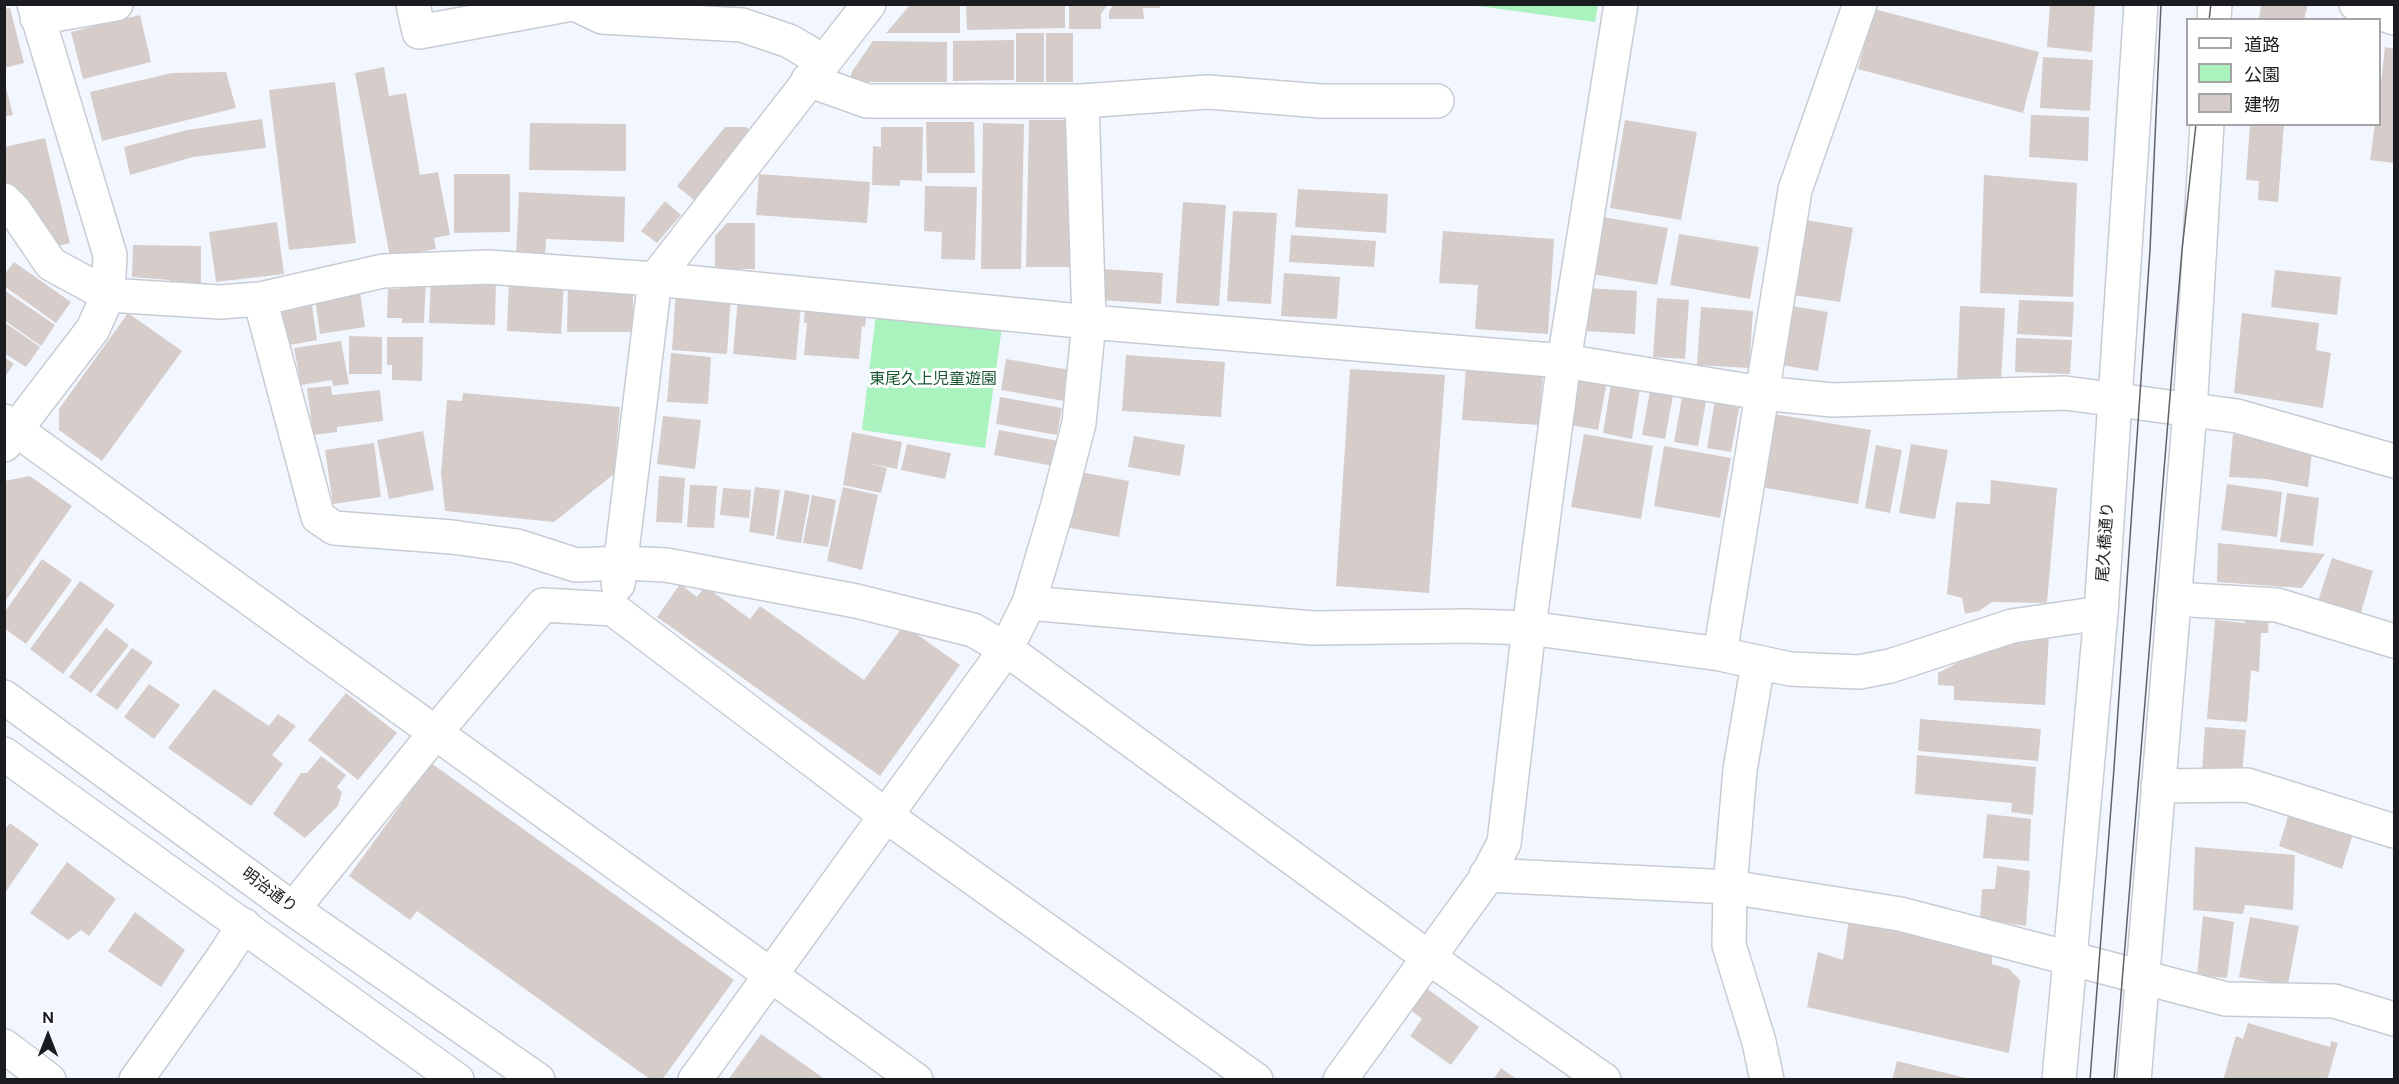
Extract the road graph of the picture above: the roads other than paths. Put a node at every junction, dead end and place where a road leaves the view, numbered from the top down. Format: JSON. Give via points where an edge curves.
{"nodes":[{"id":1,"x":117,"y":4,"type":"edge"},
{"id":2,"x":413,"y":4,"type":"edge"},
{"id":3,"x":573,"y":4,"type":"edge"},
{"id":4,"x":1622,"y":4,"type":"edge"},
{"id":5,"x":1860,"y":4,"type":"edge"},
{"id":6,"x":2141,"y":4,"type":"edge"},
{"id":7,"x":2356,"y":4,"type":"edge"},
{"id":8,"x":867,"y":5,"type":"edge"},
{"id":9,"x":35,"y":11,"type":"edge"},
{"id":10,"x":2394,"y":18,"type":"edge"},
{"id":11,"x":816,"y":71,"type":"junction"},
{"id":12,"x":1082,"y":101,"type":"junction"},
{"id":13,"x":1437,"y":101,"type":"dead end"},
{"id":14,"x":2207,"y":126,"type":"edge"},
{"id":15,"x":4,"y":200,"type":"edge"},
{"id":16,"x":655,"y":279,"type":"junction"},
{"id":17,"x":108,"y":295,"type":"junction"},
{"id":18,"x":260,"y":299,"type":"junction"},
{"id":19,"x":1089,"y":322,"type":"junction"},
{"id":20,"x":1564,"y":361,"type":"junction"},
{"id":21,"x":1761,"y":393,"type":"junction"},
{"id":22,"x":2116,"y":398,"type":"junction"},
{"id":23,"x":2190,"y":411,"type":"junction"},
{"id":24,"x":8,"y":432,"type":"edge"},
{"id":25,"x":2394,"y":461,"type":"edge"},
{"id":26,"x":622,"y":563,"type":"junction"},
{"id":27,"x":2174,"y":599,"type":"junction"},
{"id":28,"x":1029,"y":603,"type":"junction"},
{"id":29,"x":613,"y":609,"type":"junction"},
{"id":30,"x":2101,"y":613,"type":"junction"},
{"id":31,"x":1529,"y":628,"type":"junction"},
{"id":32,"x":2394,"y":641,"type":"edge"},
{"id":33,"x":1006,"y":649,"type":"junction"},
{"id":34,"x":1720,"y":654,"type":"junction"},
{"id":35,"x":1758,"y":663,"type":"junction"},
{"id":36,"x":4,"y":697,"type":"edge"},
{"id":37,"x":435,"y":733,"type":"junction"},
{"id":38,"x":4,"y":754,"type":"edge"},
{"id":39,"x":2158,"y":786,"type":"junction"},
{"id":40,"x":885,"y":814,"type":"junction"},
{"id":41,"x":2394,"y":831,"type":"edge"},
{"id":42,"x":1486,"y":875,"type":"junction"},
{"id":43,"x":1730,"y":887,"type":"junction"},
{"id":44,"x":293,"y":909,"type":"junction"},
{"id":45,"x":244,"y":925,"type":"junction"},
{"id":46,"x":1428,"y":957,"type":"junction"},
{"id":47,"x":2070,"y":959,"type":"junction"},
{"id":48,"x":770,"y":974,"type":"junction"},
{"id":49,"x":2142,"y":975,"type":"junction"},
{"id":50,"x":2394,"y":1019,"type":"edge"},
{"id":51,"x":4,"y":1046,"type":"edge"},
{"id":52,"x":49,"y":1080,"type":"edge"},
{"id":53,"x":136,"y":1080,"type":"edge"},
{"id":54,"x":457,"y":1080,"type":"edge"},
{"id":55,"x":538,"y":1080,"type":"edge"},
{"id":56,"x":695,"y":1080,"type":"edge"},
{"id":57,"x":916,"y":1080,"type":"edge"},
{"id":58,"x":1256,"y":1080,"type":"edge"},
{"id":59,"x":1340,"y":1080,"type":"edge"},
{"id":60,"x":1604,"y":1080,"type":"edge"},
{"id":61,"x":1767,"y":1080,"type":"edge"},
{"id":62,"x":2060,"y":1080,"type":"edge"},
{"id":63,"x":2134,"y":1080,"type":"edge"}],
"edges":[{"from":1,"to":9,"type":"street"},
{"from":2,"to":3,"type":"street","via":[[419,32]]},
{"from":3,"to":11,"type":"street","via":[[602,17],[742,25],[789,41]]},
{"from":4,"to":20,"type":"street"},
{"from":5,"to":21,"type":"street","via":[[1795,190]]},
{"from":6,"to":22,"type":"street","name":"尾久橋通り"},
{"from":7,"to":10,"type":"street"},
{"from":8,"to":11,"type":"street"},
{"from":9,"to":17,"type":"street","via":[[110,255]]},
{"from":11,"to":12,"type":"street","via":[[867,101]]},
{"from":11,"to":16,"type":"street"},
{"from":12,"to":13,"type":"street","via":[[1208,92],[1321,101]]},
{"from":12,"to":19,"type":"street"},
{"from":14,"to":23,"type":"street"},
{"from":15,"to":17,"type":"street","via":[[51,264]]},
{"from":16,"to":18,"type":"street","via":[[488,267],[395,271]]},
{"from":16,"to":19,"type":"street"},
{"from":16,"to":26,"type":"street"},
{"from":17,"to":18,"type":"street","via":[[220,302]]},
{"from":17,"to":24,"type":"street","via":[[93,329]]},
{"from":18,"to":26,"type":"street","via":[[318,517],[334,528],[517,546],[576,565]]},
{"from":19,"to":20,"type":"street"},
{"from":19,"to":28,"type":"street","via":[[1079,423]]},
{"from":20,"to":21,"type":"street"},
{"from":20,"to":31,"type":"street"},
{"from":21,"to":22,"type":"street","via":[[1833,400],[2061,393]]},
{"from":21,"to":34,"type":"street"},
{"from":22,"to":23,"type":"street"},
{"from":22,"to":30,"type":"street","name":"尾久橋通り"},
{"from":23,"to":25,"type":"street","via":[[2237,416]]},
{"from":23,"to":27,"type":"street"},
{"from":24,"to":37,"type":"street"},
{"from":26,"to":29,"type":"street"},
{"from":26,"to":33,"type":"street","via":[[666,565],[856,601],[973,630]]},
{"from":27,"to":32,"type":"street","via":[[2277,605]]},
{"from":27,"to":39,"type":"street"},
{"from":28,"to":31,"type":"street","via":[[1312,628]]},
{"from":28,"to":33,"type":"street"},
{"from":29,"to":37,"type":"street","via":[[543,604]]},
{"from":29,"to":40,"type":"street"},
{"from":30,"to":35,"type":"street","via":[[2012,626],[1890,666],[1859,672],[1790,669]]},
{"from":30,"to":47,"type":"street","name":"尾久橋通り"},
{"from":31,"to":34,"type":"street"},
{"from":31,"to":42,"type":"street","via":[[1504,843]]},
{"from":33,"to":40,"type":"street"},
{"from":33,"to":46,"type":"street"},
{"from":34,"to":35,"type":"street"},
{"from":35,"to":43,"type":"street","via":[[1740,770]]},
{"from":36,"to":44,"type":"street","name":"明治通り"},
{"from":37,"to":44,"type":"street"},
{"from":37,"to":48,"type":"street"},
{"from":38,"to":45,"type":"street"},
{"from":39,"to":41,"type":"street","via":[[2247,785]]},
{"from":39,"to":49,"type":"street"},
{"from":40,"to":48,"type":"street"},
{"from":40,"to":58,"type":"street"},
{"from":42,"to":43,"type":"street"},
{"from":42,"to":46,"type":"street"},
{"from":43,"to":47,"type":"street","via":[[1900,914]]},
{"from":43,"to":61,"type":"street","via":[[1729,945]]},
{"from":44,"to":55,"type":"street","name":"明治通り"},
{"from":45,"to":53,"type":"street"},
{"from":45,"to":54,"type":"street"},
{"from":46,"to":59,"type":"street"},
{"from":46,"to":60,"type":"street"},
{"from":47,"to":49,"type":"street"},
{"from":47,"to":62,"type":"street","name":"尾久橋通り"},
{"from":48,"to":56,"type":"street"},
{"from":48,"to":57,"type":"street"},
{"from":49,"to":50,"type":"street","via":[[2226,999],[2334,1001]]},
{"from":49,"to":63,"type":"street"},
{"from":51,"to":52,"type":"street"}]}
